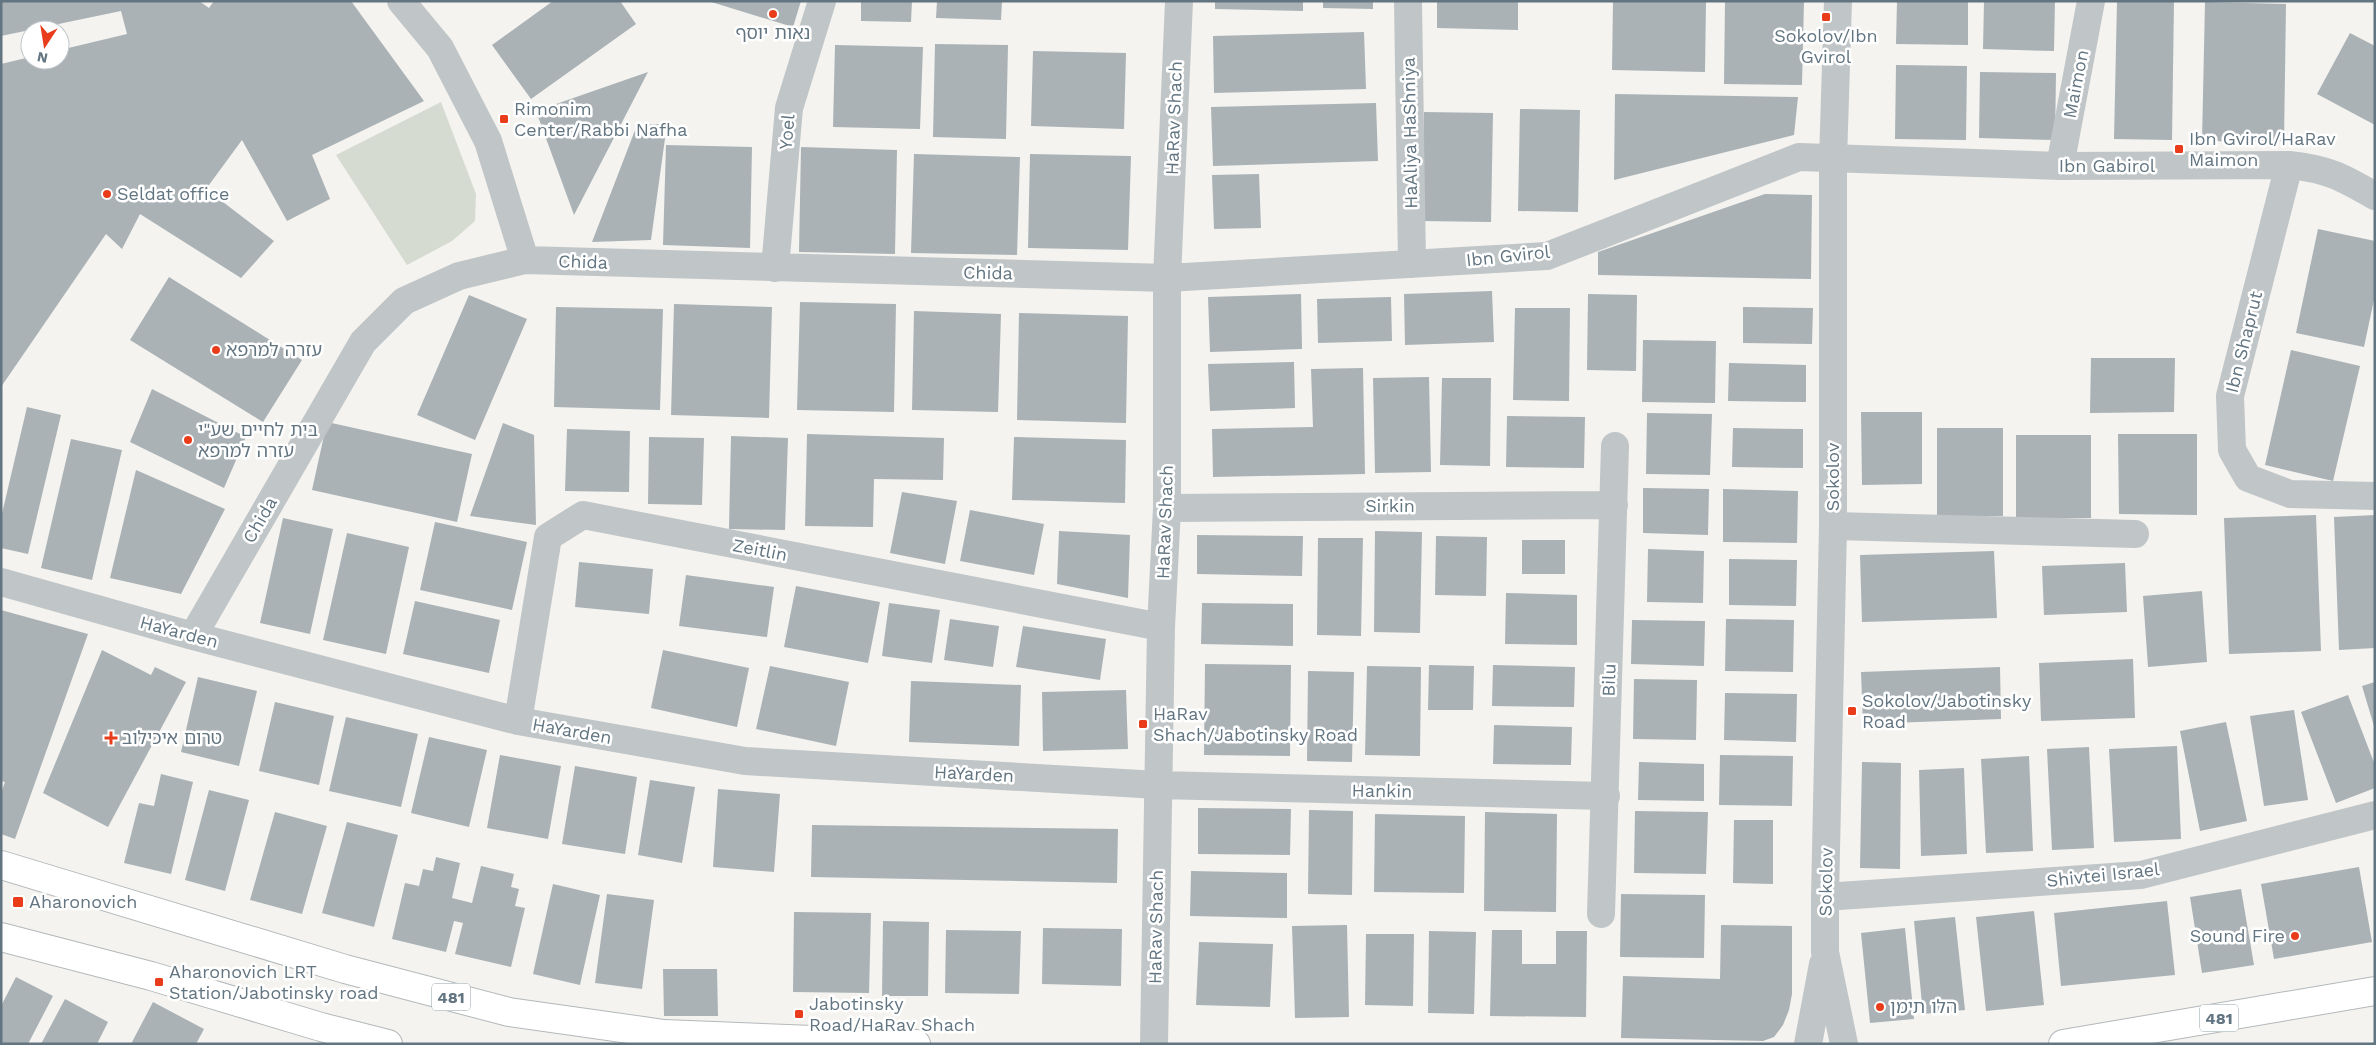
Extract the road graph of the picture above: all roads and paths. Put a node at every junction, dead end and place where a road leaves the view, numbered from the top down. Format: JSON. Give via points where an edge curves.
{"nodes":[{"id":1,"x":401,"y":1,"type":"edge"},
{"id":2,"x":822,"y":1,"type":"edge"},
{"id":3,"x":1179,"y":1,"type":"edge"},
{"id":4,"x":1408,"y":1,"type":"edge"},
{"id":5,"x":1838,"y":1,"type":"edge"},
{"id":6,"x":2091,"y":1,"type":"edge"},
{"id":7,"x":1833,"y":160,"type":"junction"},
{"id":8,"x":2290,"y":165,"type":"junction"},
{"id":9,"x":2060,"y":166,"type":"junction"},
{"id":10,"x":2375,"y":196,"type":"edge"},
{"id":11,"x":525,"y":260,"type":"junction"},
{"id":12,"x":1412,"y":264,"type":"junction"},
{"id":13,"x":775,"y":268,"type":"junction"},
{"id":14,"x":1167,"y":278,"type":"junction"},
{"id":15,"x":1615,"y":446,"type":"dead end"},
{"id":16,"x":2375,"y":496,"type":"edge"},
{"id":17,"x":1614,"y":505,"type":"junction"},
{"id":18,"x":1167,"y":508,"type":"junction"},
{"id":19,"x":1833,"y":526,"type":"junction"},
{"id":20,"x":2135,"y":534,"type":"dead end"},
{"id":21,"x":1,"y":582,"type":"edge"},
{"id":22,"x":1162,"y":627,"type":"junction"},
{"id":23,"x":193,"y":636,"type":"junction"},
{"id":24,"x":518,"y":721,"type":"junction"},
{"id":25,"x":1158,"y":785,"type":"junction"},
{"id":26,"x":1606,"y":796,"type":"junction"},
{"id":27,"x":2375,"y":815,"type":"edge"},
{"id":28,"x":1,"y":865,"type":"edge"},
{"id":29,"x":1825,"y":897,"type":"junction"},
{"id":30,"x":1601,"y":914,"type":"dead end"},
{"id":31,"x":1,"y":937,"type":"edge"},
{"id":32,"x":1825,"y":952,"type":"junction"},
{"id":33,"x":2375,"y":992,"type":"edge"},
{"id":34,"x":388,"y":1044,"type":"edge"},
{"id":35,"x":916,"y":1044,"type":"edge"},
{"id":36,"x":1154,"y":1044,"type":"edge"},
{"id":37,"x":1808,"y":1044,"type":"edge"},
{"id":38,"x":1844,"y":1044,"type":"edge"},
{"id":39,"x":2063,"y":1044,"type":"edge"}],
"edges":[{"from":1,"to":11,"type":"street","via":[[440,48],[488,141]]},
{"from":2,"to":13,"type":"street","name":"Yoel","via":[[789,108]]},
{"from":3,"to":14,"type":"street","name":"HaRav Shach"},
{"from":4,"to":12,"type":"street","name":"HaAliya HaShniya"},
{"from":5,"to":7,"type":"street","name":"Sokolov"},
{"from":6,"to":9,"type":"street","name":"Maimon"},
{"from":7,"to":9,"type":"street","name":"Ibn Gabirol"},
{"from":7,"to":12,"type":"street","name":"Ibn Gvirol","via":[[1798,157],[1547,256]]},
{"from":7,"to":19,"type":"street","name":"Sokolov"},
{"from":8,"to":9,"type":"street","name":"Ibn Gabirol"},
{"from":8,"to":10,"type":"street","name":"Ibn Gabirol","via":[[2339,175]]},
{"from":8,"to":16,"type":"street","name":"Ibn Shaprut","via":[[2230,396],[2232,450],[2248,478],[2290,494]]},
{"from":11,"to":13,"type":"street","name":"Chida"},
{"from":11,"to":23,"type":"street","name":"Chida","via":[[459,276],[404,301],[363,342]]},
{"from":12,"to":14,"type":"street","name":"Ibn Gvirol"},
{"from":13,"to":14,"type":"street","name":"Chida"},
{"from":14,"to":18,"type":"street","name":"HaRav Shach"},
{"from":15,"to":17,"type":"street","name":"Bilu"},
{"from":17,"to":18,"type":"street","name":"Sirkin"},
{"from":17,"to":26,"type":"street","name":"Bilu"},
{"from":18,"to":22,"type":"street","name":"HaRav Shach"},
{"from":19,"to":20,"type":"street"},
{"from":19,"to":29,"type":"street","name":"Sokolov"},
{"from":21,"to":23,"type":"street","name":"HaYarden"},
{"from":22,"to":24,"type":"street","name":"Zeitlin","via":[[584,515],[548,536]]},
{"from":22,"to":25,"type":"street","name":"HaRav Shach"},
{"from":23,"to":24,"type":"street","name":"HaYarden"},
{"from":24,"to":25,"type":"street","name":"HaYarden","via":[[744,761]]},
{"from":25,"to":26,"type":"street","name":"Hankin"},
{"from":25,"to":36,"type":"street","name":"HaRav Shach"},
{"from":26,"to":30,"type":"street","name":"Bilu"},
{"from":27,"to":29,"type":"street","name":"Shivtei Israel","via":[[2141,875]]},
{"from":28,"to":35,"type":"main road","number":"481","via":[[345,969],[509,1012],[664,1034]]},
{"from":29,"to":32,"type":"street","name":"Sokolov"},
{"from":31,"to":34,"type":"main road"},
{"from":32,"to":37,"type":"street","name":"Sokolov"},
{"from":32,"to":38,"type":"street","name":"Sokolov"},
{"from":33,"to":39,"type":"main road","number":"481"}]}
